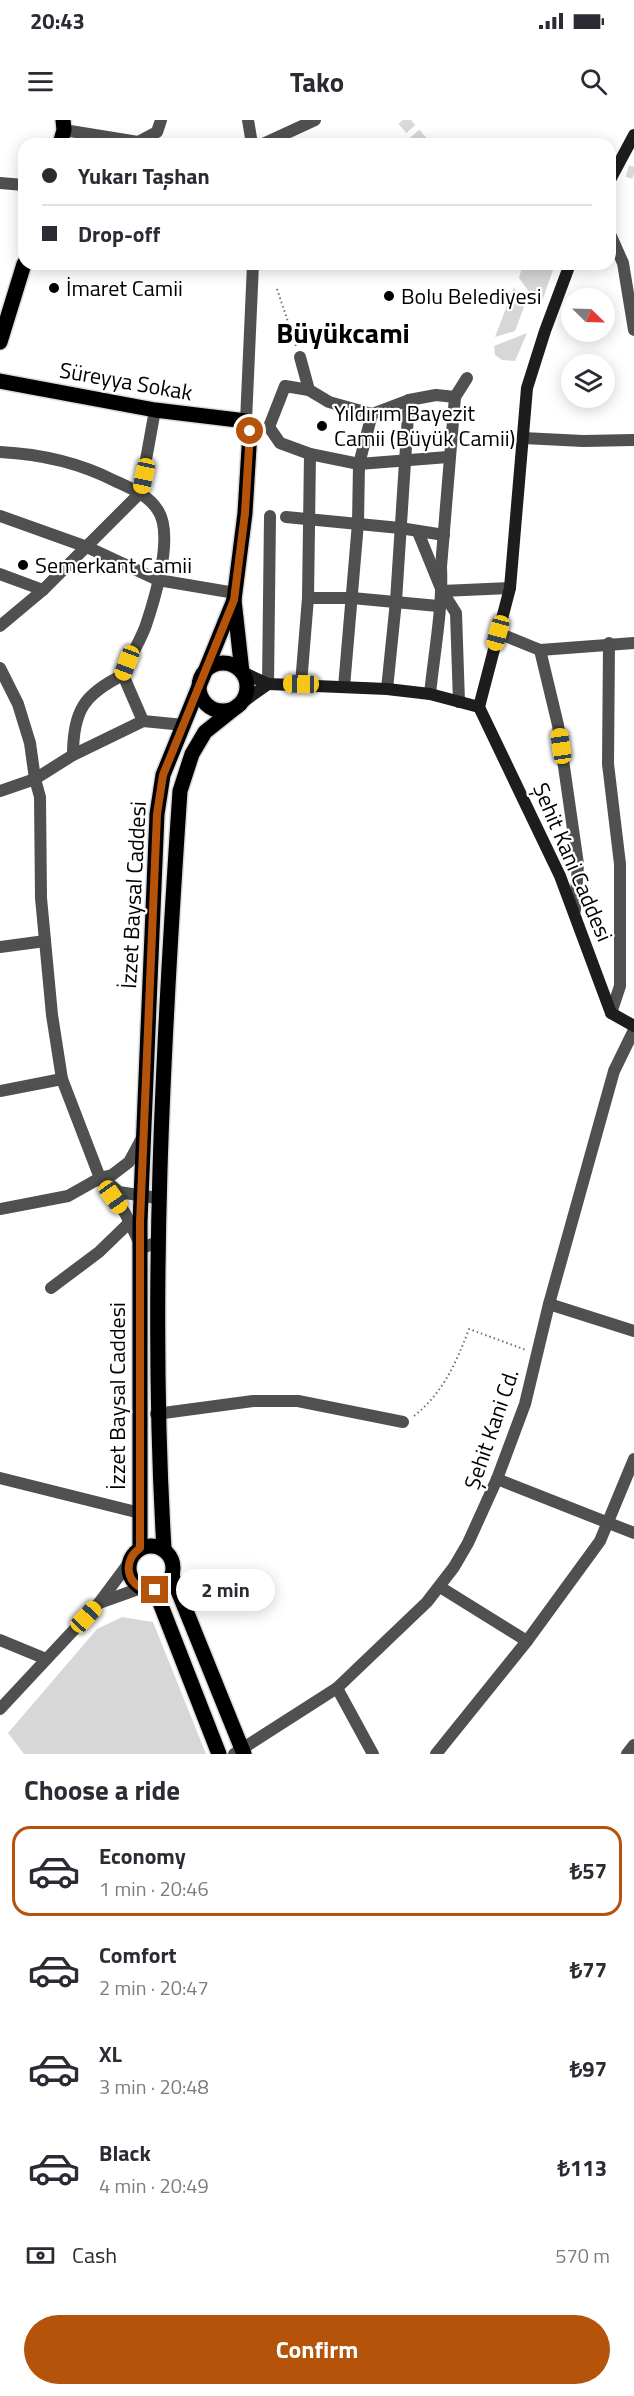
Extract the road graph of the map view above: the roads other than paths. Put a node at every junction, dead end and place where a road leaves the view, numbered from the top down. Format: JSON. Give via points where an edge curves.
{"nodes":[{"id":1,"x":161,"y":120,"type":"edge"},
{"id":2,"x":248,"y":120,"type":"edge"},
{"id":3,"x":315,"y":120,"type":"edge"},
{"id":4,"x":62,"y":131,"type":"edge"},
{"id":5,"x":634,"y":135,"type":"edge"},
{"id":6,"x":110,"y":138,"type":"edge"},
{"id":7,"x":146,"y":138,"type":"edge"},
{"id":8,"x":251,"y":138,"type":"edge"},
{"id":9,"x":276,"y":138,"type":"edge"},
{"id":10,"x":616,"y":169,"type":"edge"},
{"id":11,"x":0,"y":183,"type":"edge"},
{"id":12,"x":18,"y":184,"type":"edge"},
{"id":13,"x":616,"y":247,"type":"edge"},
{"id":14,"x":22,"y":270,"type":"edge"},
{"id":15,"x":253,"y":270,"type":"edge"},
{"id":16,"x":568,"y":270,"type":"edge"},
{"id":17,"x":634,"y":330,"type":"edge"},
{"id":18,"x":0,"y":342,"type":"edge"},
{"id":19,"x":300,"y":357,"type":"road end"},
{"id":20,"x":468,"y":378,"type":"dead end"},
{"id":21,"x":0,"y":381,"type":"edge"},
{"id":22,"x":309,"y":390,"type":"junction"},
{"id":23,"x":455,"y":397,"type":"junction"},
{"id":24,"x":409,"y":400,"type":"junction"},
{"id":25,"x":155,"y":410,"type":"junction"},
{"id":26,"x":372,"y":414,"type":"junction"},
{"id":27,"x":246,"y":421,"type":"junction"},
{"id":28,"x":523,"y":438,"type":"junction"},
{"id":29,"x":634,"y":440,"type":"edge"},
{"id":30,"x":0,"y":452,"type":"edge"},
{"id":31,"x":310,"y":454,"type":"junction"},
{"id":32,"x":448,"y":457,"type":"junction"},
{"id":33,"x":406,"y":460,"type":"junction"},
{"id":34,"x":359,"y":464,"type":"junction"},
{"id":35,"x":140,"y":494,"type":"junction"},
{"id":36,"x":0,"y":516,"type":"edge"},
{"id":37,"x":270,"y":516,"type":"dead end"},
{"id":38,"x":286,"y":518,"type":"dead end"},
{"id":39,"x":309,"y":519,"type":"junction"},
{"id":40,"x":358,"y":523,"type":"junction"},
{"id":41,"x":400,"y":528,"type":"junction"},
{"id":42,"x":418,"y":532,"type":"junction"},
{"id":43,"x":444,"y":536,"type":"junction"},
{"id":44,"x":87,"y":547,"type":"junction"},
{"id":45,"x":0,"y":574,"type":"edge"},
{"id":46,"x":158,"y":580,"type":"junction"},
{"id":47,"x":510,"y":588,"type":"junction"},
{"id":48,"x":43,"y":590,"type":"junction"},
{"id":49,"x":442,"y":591,"type":"junction"},
{"id":50,"x":234,"y":597,"type":"junction"},
{"id":51,"x":308,"y":598,"type":"junction"},
{"id":52,"x":352,"y":598,"type":"junction"},
{"id":53,"x":396,"y":601,"type":"junction"},
{"id":54,"x":438,"y":606,"type":"junction"},
{"id":55,"x":0,"y":626,"type":"edge"},
{"id":56,"x":498,"y":633,"type":"junction"},
{"id":57,"x":609,"y":643,"type":"junction"},
{"id":58,"x":634,"y":643,"type":"edge"},
{"id":59,"x":540,"y":650,"type":"junction"},
{"id":60,"x":0,"y":668,"type":"edge"},
{"id":61,"x":242,"y":672,"type":"junction"},
{"id":62,"x":123,"y":675,"type":"junction"},
{"id":63,"x":201,"y":679,"type":"junction"},
{"id":64,"x":267,"y":684,"type":"junction"},
{"id":65,"x":301,"y":684,"type":"junction"},
{"id":66,"x":344,"y":687,"type":"junction"},
{"id":67,"x":387,"y":689,"type":"junction"},
{"id":68,"x":430,"y":694,"type":"junction"},
{"id":69,"x":459,"y":702,"type":"junction"},
{"id":70,"x":240,"y":704,"type":"junction"},
{"id":71,"x":479,"y":707,"type":"junction"},
{"id":72,"x":144,"y":721,"type":"junction"},
{"id":73,"x":184,"y":725,"type":"junction"},
{"id":74,"x":73,"y":755,"type":"junction"},
{"id":75,"x":35,"y":779,"type":"junction"},
{"id":76,"x":0,"y":791,"type":"edge"},
{"id":77,"x":575,"y":910,"type":"junction"},
{"id":78,"x":45,"y":941,"type":"junction"},
{"id":79,"x":0,"y":947,"type":"edge"},
{"id":80,"x":610,"y":1013,"type":"junction"},
{"id":81,"x":634,"y":1028,"type":"edge"},
{"id":82,"x":62,"y":1079,"type":"junction"},
{"id":83,"x":0,"y":1091,"type":"edge"},
{"id":84,"x":144,"y":1134,"type":"junction"},
{"id":85,"x":100,"y":1178,"type":"junction"},
{"id":86,"x":141,"y":1196,"type":"junction"},
{"id":87,"x":157,"y":1198,"type":"junction"},
{"id":88,"x":0,"y":1209,"type":"edge"},
{"id":89,"x":130,"y":1222,"type":"junction"},
{"id":90,"x":157,"y":1242,"type":"junction"},
{"id":91,"x":140,"y":1244,"type":"junction"},
{"id":92,"x":51,"y":1288,"type":"dead end"},
{"id":93,"x":549,"y":1304,"type":"junction"},
{"id":94,"x":634,"y":1331,"type":"edge"},
{"id":95,"x":156,"y":1414,"type":"junction"},
{"id":96,"x":403,"y":1422,"type":"road end"},
{"id":97,"x":634,"y":1459,"type":"edge"},
{"id":98,"x":0,"y":1478,"type":"edge"},
{"id":99,"x":497,"y":1479,"type":"junction"},
{"id":100,"x":140,"y":1512,"type":"junction"},
{"id":101,"x":608,"y":1523,"type":"junction"},
{"id":102,"x":634,"y":1533,"type":"edge"},
{"id":103,"x":140,"y":1548,"type":"junction"},
{"id":104,"x":164,"y":1549,"type":"junction"},
{"id":105,"x":128,"y":1564,"type":"junction"},
{"id":106,"x":172,"y":1576,"type":"junction"},
{"id":107,"x":440,"y":1587,"type":"junction"},
{"id":108,"x":148,"y":1589,"type":"junction"},
{"id":109,"x":99,"y":1603,"type":"junction"},
{"id":110,"x":0,"y":1640,"type":"edge"},
{"id":111,"x":527,"y":1641,"type":"junction"},
{"id":112,"x":46,"y":1659,"type":"junction"},
{"id":113,"x":336,"y":1688,"type":"junction"},
{"id":114,"x":0,"y":1709,"type":"edge"},
{"id":115,"x":634,"y":1745,"type":"edge"},
{"id":116,"x":240,"y":1752,"type":"edge"},
{"id":117,"x":219,"y":1754,"type":"edge"},
{"id":118,"x":373,"y":1754,"type":"edge"},
{"id":119,"x":436,"y":1754,"type":"edge"},
{"id":120,"x":627,"y":1754,"type":"edge"}],
"edges":[{"from":1,"to":7,"type":"street","via":[[158,132]]},
{"from":2,"to":8,"type":"street"},
{"from":3,"to":9,"type":"street"},
{"from":4,"to":6,"type":"street"},
{"from":5,"to":10,"type":"main road"},
{"from":11,"to":12,"type":"street"},
{"from":13,"to":17,"type":"street","via":[[623,263]]},
{"from":14,"to":18,"type":"main road"},
{"from":15,"to":27,"type":"street"},
{"from":16,"to":28,"type":"main road","via":[[527,388]]},
{"from":19,"to":22,"type":"street"},
{"from":20,"to":23,"type":"street"},
{"from":21,"to":25,"type":"main road","name":"Süreyya Sokak"},
{"from":22,"to":26,"type":"street","via":[[329,402]]},
{"from":22,"to":31,"type":"street","via":[[285,386],[269,427],[280,443]]},
{"from":23,"to":24,"type":"street"},
{"from":23,"to":32,"type":"street"},
{"from":24,"to":26,"type":"street"},
{"from":24,"to":33,"type":"street"},
{"from":25,"to":27,"type":"main road","name":"Süreyya Sokak"},
{"from":25,"to":35,"type":"street"},
{"from":26,"to":34,"type":"street"},
{"from":27,"to":50,"type":"main road","name":"İzzet Baysal Caddesi","via":[[250,431],[245,513]]},
{"from":28,"to":29,"type":"street"},
{"from":28,"to":47,"type":"main road"},
{"from":30,"to":35,"type":"street","via":[[93,470]]},
{"from":31,"to":34,"type":"street"},
{"from":31,"to":39,"type":"street"},
{"from":32,"to":33,"type":"street"},
{"from":32,"to":43,"type":"street"},
{"from":33,"to":34,"type":"street"},
{"from":33,"to":41,"type":"street"},
{"from":34,"to":40,"type":"street"},
{"from":35,"to":44,"type":"street"},
{"from":35,"to":46,"type":"street","via":[[158,509],[165,532]]},
{"from":36,"to":44,"type":"street"},
{"from":37,"to":64,"type":"street"},
{"from":38,"to":39,"type":"street"},
{"from":39,"to":40,"type":"street"},
{"from":39,"to":51,"type":"street"},
{"from":40,"to":41,"type":"street"},
{"from":40,"to":52,"type":"street"},
{"from":41,"to":42,"type":"street"},
{"from":41,"to":53,"type":"street"},
{"from":42,"to":43,"type":"street"},
{"from":42,"to":49,"type":"street"},
{"from":43,"to":49,"type":"street"},
{"from":44,"to":46,"type":"street"},
{"from":44,"to":48,"type":"street"},
{"from":45,"to":48,"type":"street"},
{"from":46,"to":50,"type":"street"},
{"from":46,"to":62,"type":"street","via":[[145,627]]},
{"from":47,"to":49,"type":"street"},
{"from":47,"to":56,"type":"main road"},
{"from":48,"to":55,"type":"street"},
{"from":49,"to":54,"type":"street"},
{"from":49,"to":69,"type":"street","via":[[456,613]]},
{"from":50,"to":61,"type":"main road","name":"İzzet Baysal Caddesi"},
{"from":50,"to":63,"type":"main road","name":"İzzet Baysal Caddesi"},
{"from":51,"to":52,"type":"street"},
{"from":51,"to":65,"type":"street"},
{"from":52,"to":53,"type":"street"},
{"from":52,"to":66,"type":"street"},
{"from":53,"to":54,"type":"street"},
{"from":53,"to":67,"type":"street"},
{"from":54,"to":68,"type":"street"},
{"from":56,"to":59,"type":"street"},
{"from":56,"to":71,"type":"main road"},
{"from":57,"to":58,"type":"street"},
{"from":57,"to":59,"type":"street"},
{"from":57,"to":80,"type":"street","via":[[608,764],[620,864],[620,986]]},
{"from":59,"to":77,"type":"street","via":[[558,725],[578,864]]},
{"from":60,"to":75,"type":"street","via":[[18,704],[30,743]]},
{"from":61,"to":63,"type":"main road","via":[[223,663],[210,668]]},
{"from":61,"to":64,"type":"main road"},
{"from":61,"to":70,"type":"main road","via":[[246,692]]},
{"from":62,"to":72,"type":"street"},
{"from":62,"to":74,"type":"street","via":[[99,687],[79,708]]},
{"from":63,"to":70,"type":"main road","via":[[201,695],[211,708],[226,711]]},
{"from":63,"to":73,"type":"main road","name":"İzzet Baysal Caddesi"},
{"from":64,"to":65,"type":"main road"},
{"from":64,"to":70,"type":"main road"},
{"from":65,"to":66,"type":"main road"},
{"from":66,"to":67,"type":"main road"},
{"from":67,"to":68,"type":"main road"},
{"from":68,"to":69,"type":"main road"},
{"from":69,"to":71,"type":"main road"},
{"from":70,"to":87,"type":"main road","name":"İzzet Baysal Caddesi","via":[[205,732],[192,754],[180,790]]},
{"from":71,"to":77,"type":"main road","name":"Şehit Kani Caddesi"},
{"from":72,"to":73,"type":"street"},
{"from":72,"to":74,"type":"street"},
{"from":73,"to":84,"type":"main road","name":"İzzet Baysal Caddesi","via":[[163,775],[157,814]]},
{"from":74,"to":75,"type":"street"},
{"from":75,"to":76,"type":"street"},
{"from":75,"to":78,"type":"street","via":[[40,797]]},
{"from":77,"to":80,"type":"main road","name":"Şehit Kani Caddesi"},
{"from":78,"to":79,"type":"street"},
{"from":78,"to":82,"type":"street"},
{"from":80,"to":81,"type":"main road"},
{"from":81,"to":93,"type":"street","name":"Şehit Kani Cd.","via":[[614,1071]]},
{"from":82,"to":83,"type":"street"},
{"from":82,"to":85,"type":"street"},
{"from":84,"to":85,"type":"street","via":[[136,1153],[121,1170]]},
{"from":84,"to":86,"type":"main road","name":"İzzet Baysal Caddesi"},
{"from":85,"to":86,"type":"street","via":[[119,1192]]},
{"from":85,"to":88,"type":"street","via":[[68,1196]]},
{"from":85,"to":89,"type":"street"},
{"from":86,"to":87,"type":"street"},
{"from":86,"to":91,"type":"main road","name":"İzzet Baysal Caddesi"},
{"from":87,"to":90,"type":"main road","name":"İzzet Baysal Caddesi"},
{"from":89,"to":91,"type":"street"},
{"from":89,"to":92,"type":"street","via":[[99,1252]]},
{"from":90,"to":91,"type":"street","via":[[145,1247]]},
{"from":90,"to":95,"type":"main road","name":"İzzet Baysal Caddesi"},
{"from":91,"to":100,"type":"main road","name":"İzzet Baysal Caddesi"},
{"from":93,"to":94,"type":"street"},
{"from":93,"to":99,"type":"street","name":"Şehit Kani Cd.","via":[[525,1404]]},
{"from":95,"to":96,"type":"street","via":[[253,1401],[298,1401]]},
{"from":95,"to":104,"type":"main road","name":"İzzet Baysal Caddesi"},
{"from":97,"to":101,"type":"street"},
{"from":98,"to":100,"type":"street"},
{"from":99,"to":101,"type":"street"},
{"from":99,"to":107,"type":"street","name":"Şehit Kani Cd.","via":[[468,1543]]},
{"from":100,"to":103,"type":"main road","name":"İzzet Baysal Caddesi"},
{"from":101,"to":102,"type":"street"},
{"from":101,"to":111,"type":"street","via":[[600,1541]]},
{"from":103,"to":104,"type":"main road","via":[[152,1545]]},
{"from":103,"to":105,"type":"main road"},
{"from":104,"to":106,"type":"main road","via":[[172,1562]]},
{"from":105,"to":108,"type":"main road","via":[[130,1578]]},
{"from":105,"to":109,"type":"street"},
{"from":106,"to":108,"type":"main road","via":[[162,1587]]},
{"from":106,"to":116,"type":"main road"},
{"from":107,"to":111,"type":"street"},
{"from":107,"to":113,"type":"street","name":"Şehit Kani Cd."},
{"from":108,"to":109,"type":"street"},
{"from":108,"to":117,"type":"main road"},
{"from":109,"to":112,"type":"street"},
{"from":110,"to":112,"type":"street"},
{"from":111,"to":119,"type":"street"},
{"from":112,"to":114,"type":"street"},
{"from":113,"to":116,"type":"street","name":"Şehit Kani Cd."},
{"from":113,"to":118,"type":"street"},
{"from":115,"to":120,"type":"street"}]}
